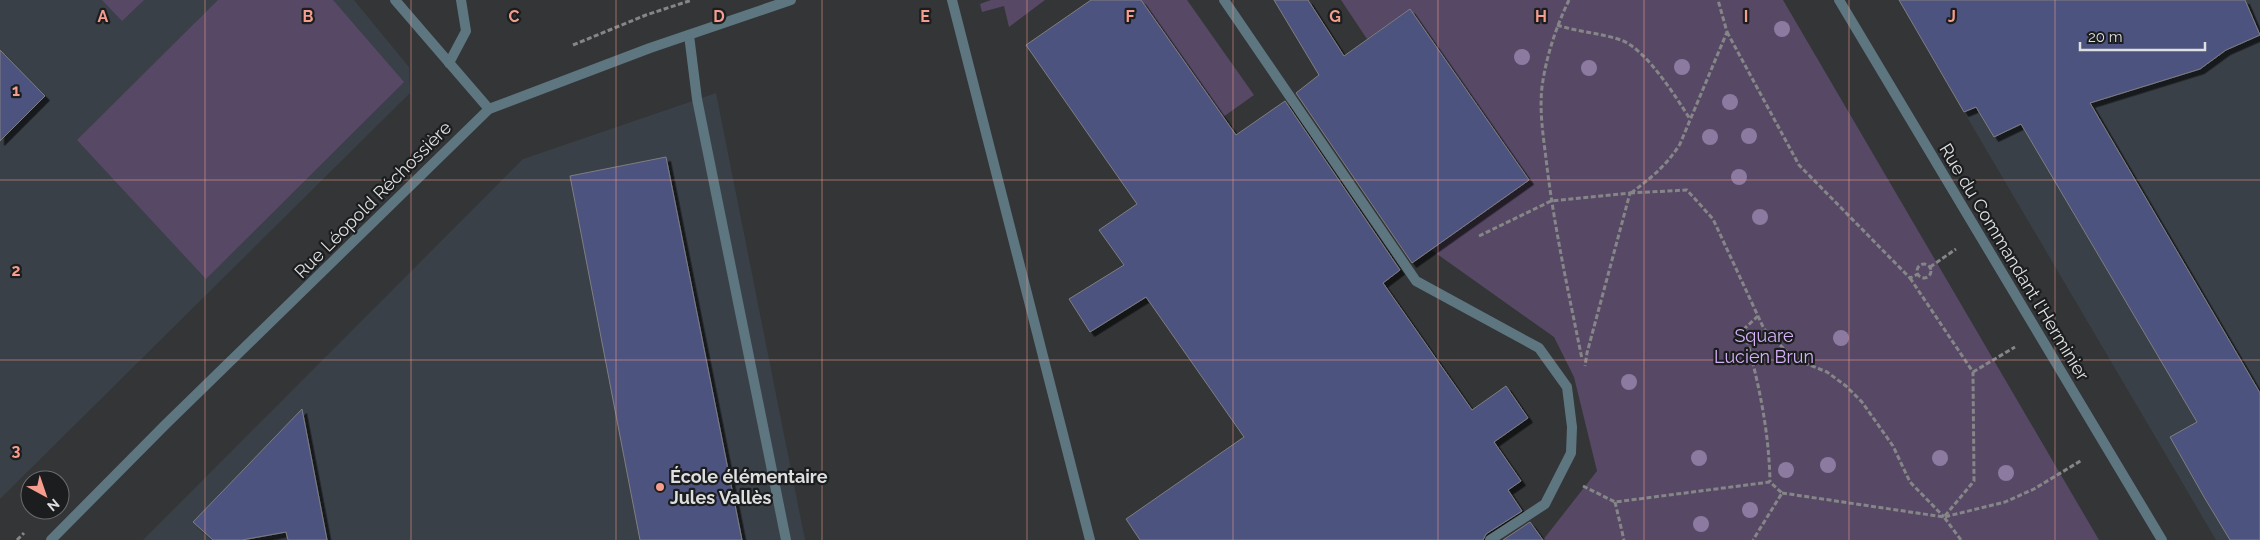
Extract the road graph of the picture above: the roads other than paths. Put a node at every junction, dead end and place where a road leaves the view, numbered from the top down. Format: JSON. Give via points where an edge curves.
{"nodes":[{"id":1,"x":395,"y":0,"type":"edge"},
{"id":2,"x":461,"y":0,"type":"edge"},
{"id":3,"x":952,"y":0,"type":"edge"},
{"id":4,"x":1224,"y":0,"type":"edge"},
{"id":5,"x":1839,"y":0,"type":"edge"},
{"id":6,"x":785,"y":1,"type":"edge"},
{"id":7,"x":689,"y":35,"type":"junction"},
{"id":8,"x":450,"y":64,"type":"junction"},
{"id":9,"x":489,"y":109,"type":"junction"},
{"id":10,"x":51,"y":540,"type":"edge"},
{"id":11,"x":786,"y":540,"type":"edge"},
{"id":12,"x":1090,"y":540,"type":"edge"},
{"id":13,"x":1490,"y":540,"type":"edge"},
{"id":14,"x":2162,"y":540,"type":"edge"}],
"edges":[{"from":1,"to":8,"type":"street"},
{"from":2,"to":8,"type":"street","via":[[466,31]]},
{"from":3,"to":12,"type":"street"},
{"from":4,"to":13,"type":"street","via":[[1416,281],[1539,348],[1567,386],[1572,427],[1571,454],[1545,504]]},
{"from":5,"to":14,"type":"street","name":"Rue du Commandant l'Herminier"},
{"from":6,"to":7,"type":"street","name":"Rue Léopold Réchossière"},
{"from":7,"to":9,"type":"street","name":"Rue Léopold Réchossière"},
{"from":7,"to":11,"type":"street","via":[[697,100]]},
{"from":8,"to":9,"type":"street"},
{"from":9,"to":10,"type":"street","name":"Rue Léopold Réchossière"}]}
